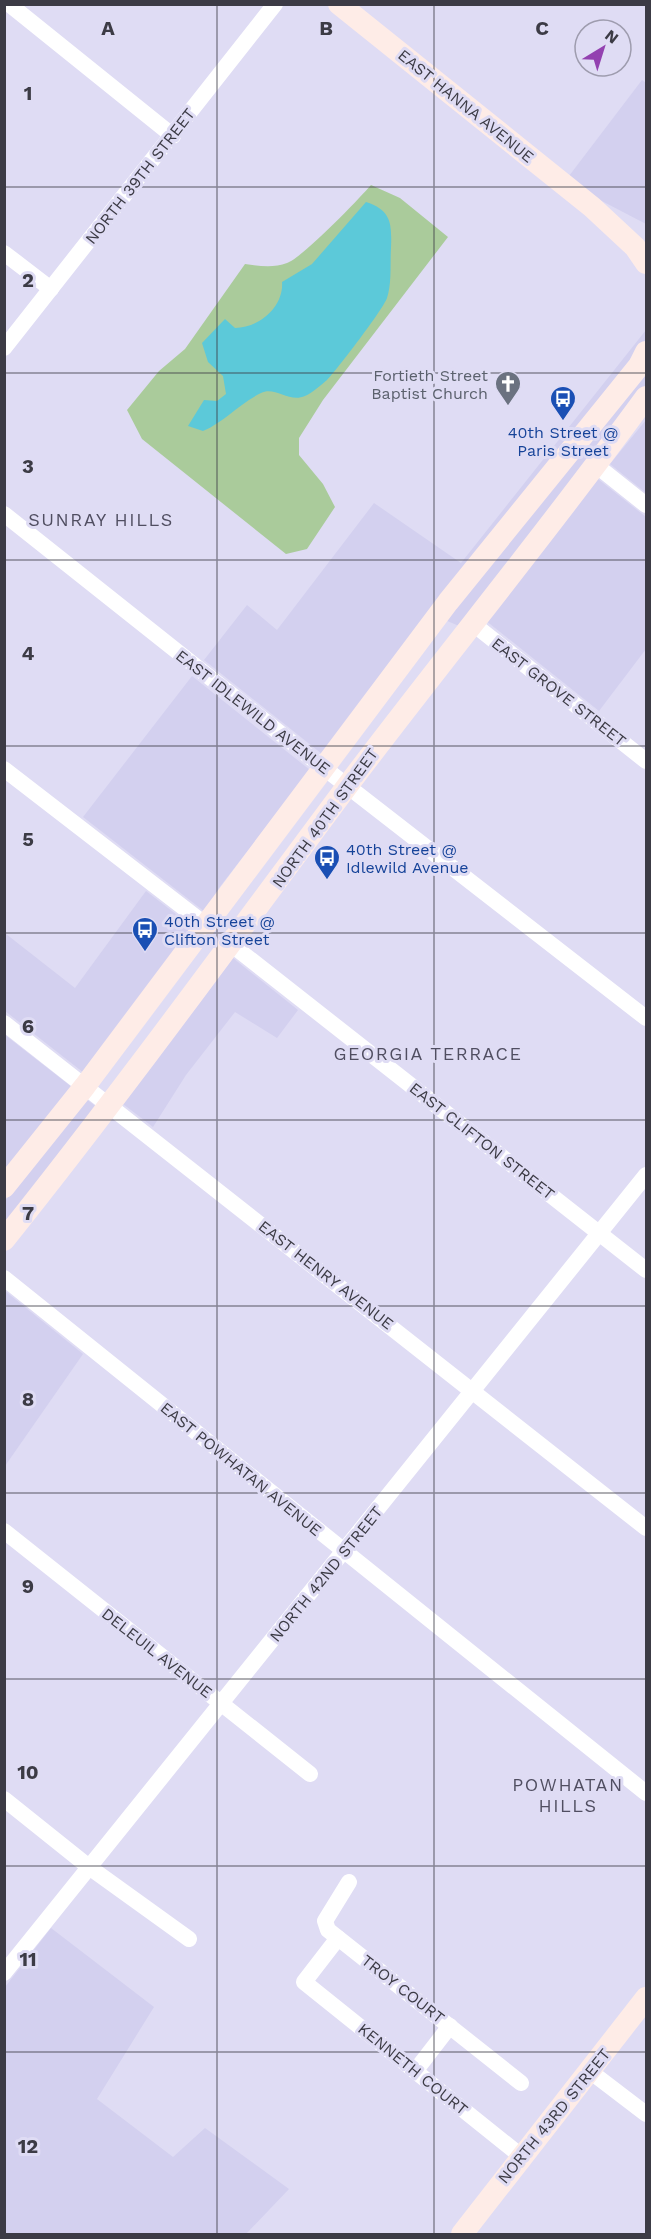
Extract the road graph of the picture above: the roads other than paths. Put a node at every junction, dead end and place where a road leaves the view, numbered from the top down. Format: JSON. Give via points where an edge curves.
{"nodes":[{"id":1,"x":9,"y":4,"type":"edge"},
{"id":2,"x":275,"y":4,"type":"edge"},
{"id":3,"x":339,"y":4,"type":"edge"},
{"id":4,"x":173,"y":135,"type":"junction"},
{"id":5,"x":592,"y":207,"type":"junction"},
{"id":6,"x":646,"y":235,"type":"edge"},
{"id":7,"x":4,"y":253,"type":"edge"},
{"id":8,"x":646,"y":263,"type":"edge"},
{"id":9,"x":51,"y":289,"type":"junction"},
{"id":10,"x":4,"y":348,"type":"edge"},
{"id":11,"x":646,"y":352,"type":"edge"},
{"id":12,"x":646,"y":397,"type":"edge"},
{"id":13,"x":597,"y":466,"type":"junction"},
{"id":14,"x":646,"y":505,"type":"edge"},
{"id":15,"x":4,"y":514,"type":"edge"},
{"id":16,"x":472,"y":623,"type":"junction"},
{"id":17,"x":646,"y":760,"type":"edge"},
{"id":18,"x":323,"y":767,"type":"junction"},
{"id":19,"x":4,"y":769,"type":"edge"},
{"id":20,"x":348,"y":786,"type":"junction"},
{"id":21,"x":206,"y":925,"type":"junction"},
{"id":22,"x":232,"y":945,"type":"junction"},
{"id":23,"x":646,"y":1018,"type":"edge"},
{"id":24,"x":4,"y":1023,"type":"edge"},
{"id":25,"x":85,"y":1086,"type":"junction"},
{"id":26,"x":111,"y":1106,"type":"junction"},
{"id":27,"x":646,"y":1175,"type":"edge"},
{"id":28,"x":4,"y":1187,"type":"edge"},
{"id":29,"x":601,"y":1234,"type":"junction"},
{"id":30,"x":4,"y":1240,"type":"edge"},
{"id":31,"x":646,"y":1270,"type":"edge"},
{"id":32,"x":4,"y":1278,"type":"edge"},
{"id":33,"x":473,"y":1392,"type":"junction"},
{"id":34,"x":646,"y":1528,"type":"edge"},
{"id":35,"x":4,"y":1532,"type":"edge"},
{"id":36,"x":344,"y":1552,"type":"junction"},
{"id":37,"x":221,"y":1704,"type":"junction"},
{"id":38,"x":310,"y":1774,"type":"dead end"},
{"id":39,"x":646,"y":1793,"type":"edge"},
{"id":40,"x":4,"y":1799,"type":"edge"},
{"id":41,"x":89,"y":1867,"type":"junction"},
{"id":42,"x":349,"y":1882,"type":"dead end"},
{"id":43,"x":338,"y":1938,"type":"junction"},
{"id":44,"x":189,"y":1939,"type":"dead end"},
{"id":45,"x":4,"y":1973,"type":"edge"},
{"id":46,"x":646,"y":1998,"type":"edge"},
{"id":47,"x":450,"y":2026,"type":"junction"},
{"id":48,"x":416,"y":2070,"type":"junction"},
{"id":49,"x":591,"y":2072,"type":"junction"},
{"id":50,"x":521,"y":2083,"type":"dead end"},
{"id":51,"x":646,"y":2114,"type":"edge"},
{"id":52,"x":521,"y":2156,"type":"junction"},
{"id":53,"x":462,"y":2235,"type":"edge"}],
"edges":[{"from":1,"to":4,"type":"street"},
{"from":2,"to":4,"type":"street","name":"NORTH 39TH STREET"},
{"from":3,"to":5,"type":"main road","name":"EAST HANNA AVENUE"},
{"from":4,"to":9,"type":"street","name":"NORTH 39TH STREET"},
{"from":5,"to":6,"type":"main road","name":"EAST HANNA AVENUE"},
{"from":5,"to":8,"type":"main road","name":"EAST HANNA AVENUE","via":[[635,247]]},
{"from":7,"to":9,"type":"street"},
{"from":9,"to":10,"type":"street","name":"NORTH 39TH STREET"},
{"from":11,"to":18,"type":"main road","name":"NORTH 40TH STREET","via":[[639,366],[455,593]]},
{"from":12,"to":13,"type":"main road","name":"NORTH 40TH STREET"},
{"from":13,"to":14,"type":"street"},
{"from":13,"to":16,"type":"main road","name":"NORTH 40TH STREET"},
{"from":15,"to":18,"type":"street","name":"EAST IDLEWILD AVENUE"},
{"from":16,"to":17,"type":"street","name":"EAST GROVE STREET"},
{"from":16,"to":20,"type":"main road","name":"NORTH 40TH STREET"},
{"from":18,"to":20,"type":"street","name":"EAST IDLEWILD AVENUE"},
{"from":18,"to":21,"type":"main road","name":"NORTH 40TH STREET"},
{"from":19,"to":21,"type":"street"},
{"from":20,"to":22,"type":"main road","name":"NORTH 40TH STREET"},
{"from":20,"to":23,"type":"street","name":"EAST IDLEWILD AVENUE"},
{"from":21,"to":25,"type":"main road","name":"NORTH 40TH STREET"},
{"from":22,"to":26,"type":"main road","name":"NORTH 40TH STREET"},
{"from":22,"to":29,"type":"street","name":"EAST CLIFTON STREET"},
{"from":24,"to":25,"type":"street","name":"EAST HENRY AVENUE"},
{"from":25,"to":26,"type":"street","name":"EAST HENRY AVENUE"},
{"from":25,"to":28,"type":"main road","name":"NORTH 40TH STREET"},
{"from":26,"to":30,"type":"main road","name":"NORTH 40TH STREET"},
{"from":26,"to":33,"type":"street","name":"EAST HENRY AVENUE"},
{"from":27,"to":29,"type":"street","name":"NORTH 42ND STREET"},
{"from":29,"to":31,"type":"street","name":"EAST CLIFTON STREET"},
{"from":29,"to":33,"type":"street","name":"NORTH 42ND STREET"},
{"from":32,"to":36,"type":"street","name":"EAST POWHATAN AVENUE"},
{"from":33,"to":34,"type":"street","name":"EAST HENRY AVENUE"},
{"from":33,"to":36,"type":"street","name":"NORTH 42ND STREET"},
{"from":35,"to":37,"type":"street","name":"DELEUIL AVENUE"},
{"from":36,"to":37,"type":"street","name":"NORTH 42ND STREET"},
{"from":36,"to":39,"type":"street","name":"EAST POWHATAN AVENUE"},
{"from":37,"to":38,"type":"street","name":"DELEUIL AVENUE"},
{"from":37,"to":41,"type":"street","name":"NORTH 42ND STREET"},
{"from":40,"to":41,"type":"street"},
{"from":41,"to":44,"type":"street"},
{"from":41,"to":45,"type":"street","name":"NORTH 42ND STREET"},
{"from":42,"to":43,"type":"street","via":[[325,1921],[328,1930]]},
{"from":43,"to":47,"type":"street","name":"TROY COURT"},
{"from":43,"to":48,"type":"street","name":"KENNETH COURT","via":[[304,1982]]},
{"from":46,"to":49,"type":"main road","name":"NORTH 43RD STREET"},
{"from":47,"to":48,"type":"street"},
{"from":47,"to":50,"type":"street","name":"TROY COURT"},
{"from":48,"to":52,"type":"street","name":"KENNETH COURT"},
{"from":49,"to":51,"type":"street"},
{"from":49,"to":52,"type":"main road","name":"NORTH 43RD STREET"},
{"from":52,"to":53,"type":"main road","name":"NORTH 43RD STREET"}]}
